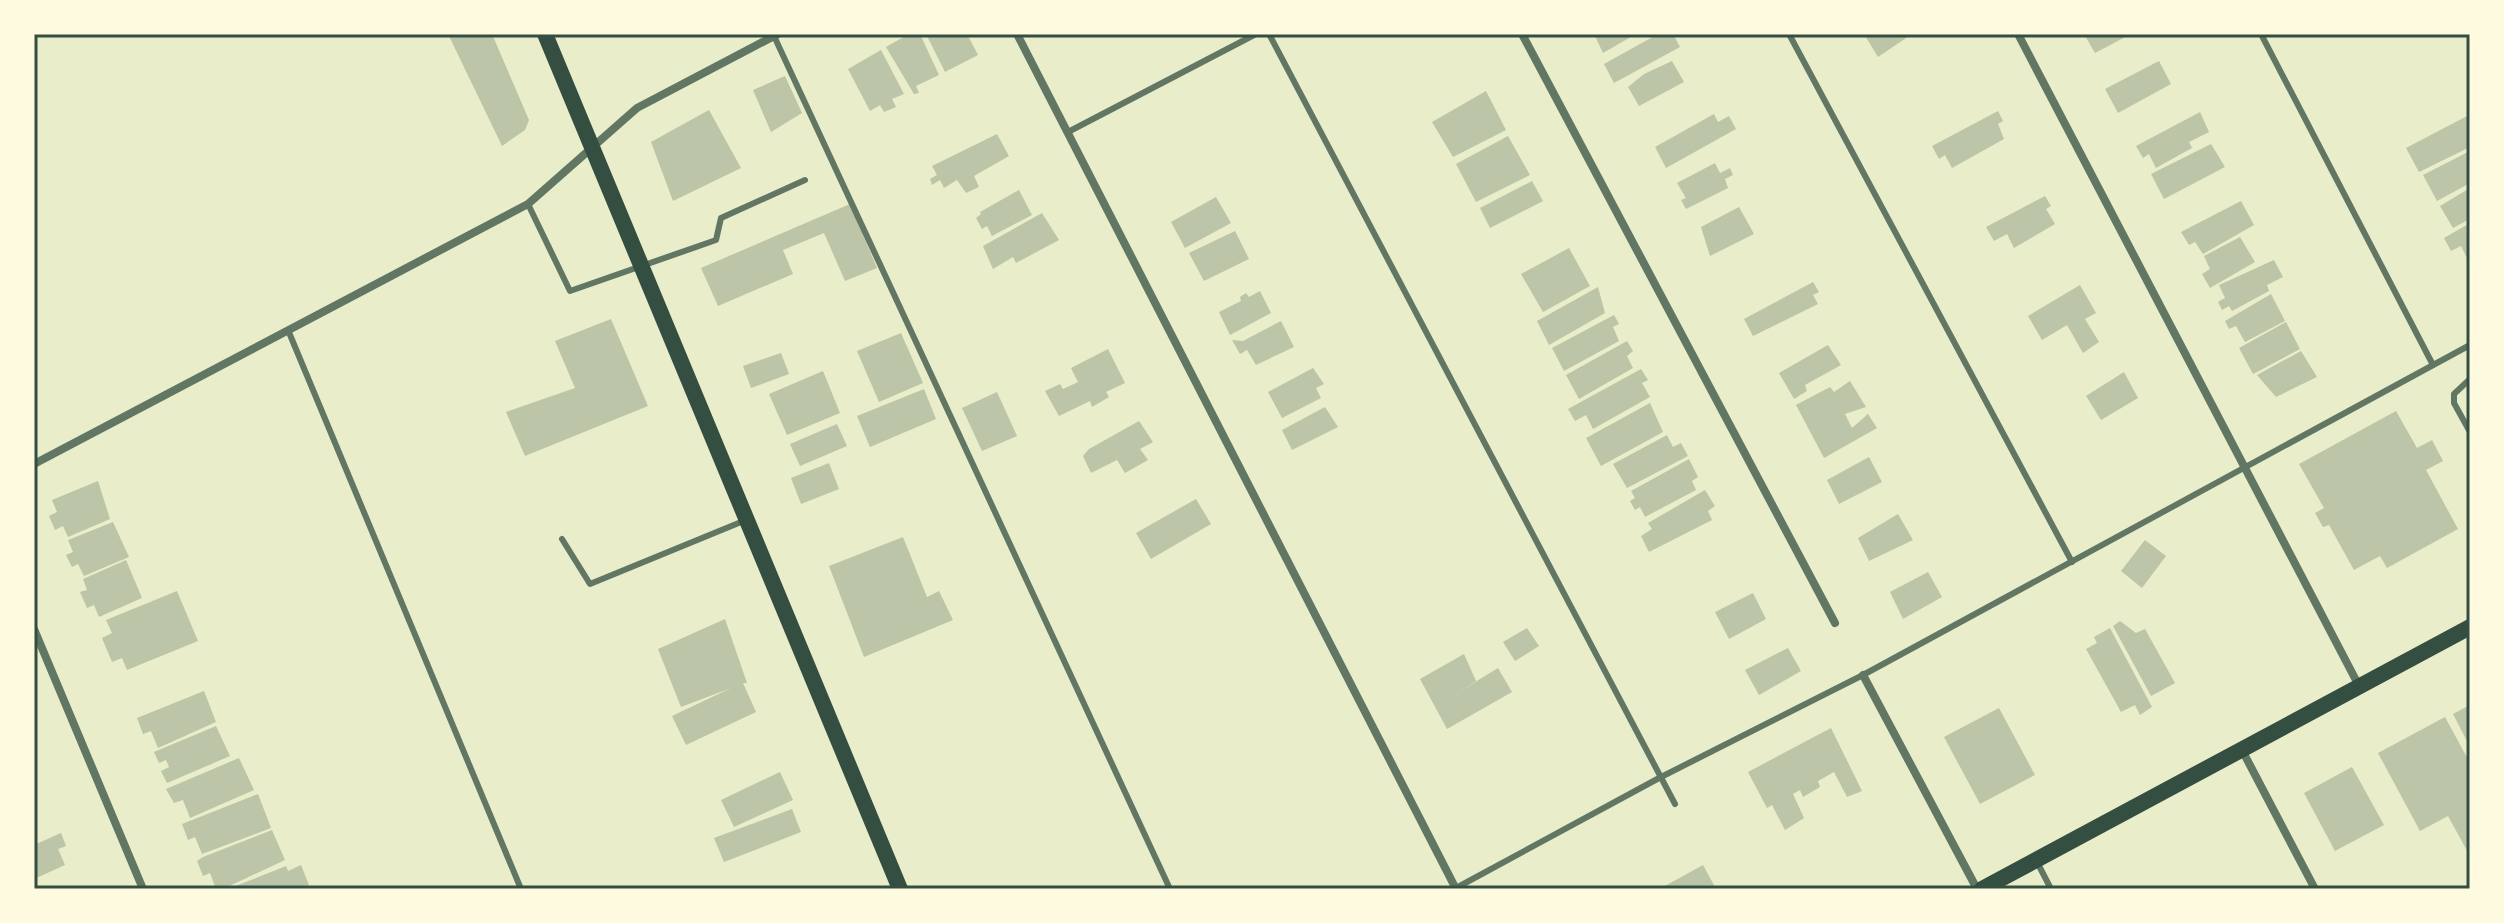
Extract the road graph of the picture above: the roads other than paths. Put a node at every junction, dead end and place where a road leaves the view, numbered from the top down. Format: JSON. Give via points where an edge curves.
{"nodes":[{"id":1,"x":545,"y":34,"type":"edge"},
{"id":2,"x":1017,"y":34,"type":"edge"},
{"id":3,"x":1256,"y":34,"type":"edge"},
{"id":4,"x":1269,"y":34,"type":"edge"},
{"id":5,"x":1522,"y":34,"type":"edge"},
{"id":6,"x":1789,"y":34,"type":"edge"},
{"id":7,"x":2018,"y":34,"type":"edge"},
{"id":8,"x":2261,"y":34,"type":"edge"},
{"id":9,"x":776,"y":35,"type":"edge"},
{"id":10,"x":1068,"y":132,"type":"junction"},
{"id":11,"x":591,"y":150,"type":"junction"},
{"id":12,"x":805,"y":180,"type":"dead end"},
{"id":13,"x":528,"y":204,"type":"junction"},
{"id":14,"x":640,"y":266,"type":"junction"},
{"id":15,"x":288,"y":330,"type":"junction"},
{"id":16,"x":2470,"y":345,"type":"edge"},
{"id":17,"x":2433,"y":365,"type":"junction"},
{"id":18,"x":2470,"y":379,"type":"edge"},
{"id":19,"x":2470,"y":432,"type":"edge"},
{"id":20,"x":34,"y":464,"type":"edge"},
{"id":21,"x":2245,"y":468,"type":"junction"},
{"id":22,"x":746,"y":520,"type":"junction"},
{"id":23,"x":562,"y":539,"type":"dead end"},
{"id":24,"x":2072,"y":562,"type":"junction"},
{"id":25,"x":1835,"y":623,"type":"dead end"},
{"id":26,"x":2470,"y":627,"type":"edge"},
{"id":27,"x":34,"y":629,"type":"edge"},
{"id":28,"x":1863,"y":675,"type":"junction"},
{"id":29,"x":2359,"y":687,"type":"junction"},
{"id":30,"x":2242,"y":750,"type":"junction"},
{"id":31,"x":1661,"y":777,"type":"junction"},
{"id":32,"x":1675,"y":804,"type":"dead end"},
{"id":33,"x":2036,"y":860,"type":"junction"},
{"id":34,"x":143,"y":889,"type":"edge"},
{"id":35,"x":521,"y":889,"type":"edge"},
{"id":36,"x":900,"y":889,"type":"edge"},
{"id":37,"x":1170,"y":889,"type":"edge"},
{"id":38,"x":1456,"y":889,"type":"edge"},
{"id":39,"x":1979,"y":889,"type":"edge"},
{"id":40,"x":2051,"y":889,"type":"edge"},
{"id":41,"x":2315,"y":889,"type":"edge"}],
"edges":[{"from":1,"to":11,"type":"main road"},
{"from":2,"to":10,"type":"street"},
{"from":3,"to":10,"type":"lane"},
{"from":4,"to":31,"type":"lane"},
{"from":5,"to":25,"type":"street"},
{"from":6,"to":24,"type":"lane"},
{"from":7,"to":21,"type":"street"},
{"from":8,"to":17,"type":"lane"},
{"from":9,"to":11,"type":"street","via":[[637,108]]},
{"from":9,"to":37,"type":"lane"},
{"from":10,"to":38,"type":"street"},
{"from":11,"to":13,"type":"street"},
{"from":11,"to":14,"type":"main road"},
{"from":12,"to":14,"type":"lane","via":[[721,218],[716,240]]},
{"from":13,"to":14,"type":"lane","via":[[570,291]]},
{"from":13,"to":15,"type":"street"},
{"from":14,"to":22,"type":"main road"},
{"from":15,"to":20,"type":"street"},
{"from":15,"to":35,"type":"lane"},
{"from":16,"to":17,"type":"lane"},
{"from":17,"to":21,"type":"lane"},
{"from":18,"to":19,"type":"lane","via":[[2454,394]]},
{"from":21,"to":24,"type":"lane"},
{"from":21,"to":29,"type":"street"},
{"from":22,"to":23,"type":"lane","via":[[590,584]]},
{"from":22,"to":36,"type":"main road"},
{"from":24,"to":28,"type":"lane"},
{"from":26,"to":29,"type":"main road"},
{"from":27,"to":34,"type":"street"},
{"from":28,"to":31,"type":"lane"},
{"from":28,"to":39,"type":"street"},
{"from":29,"to":30,"type":"main road"},
{"from":30,"to":33,"type":"main road"},
{"from":30,"to":41,"type":"street"},
{"from":31,"to":32,"type":"lane"},
{"from":31,"to":38,"type":"lane"},
{"from":33,"to":39,"type":"main road"},
{"from":33,"to":40,"type":"lane"}]}
